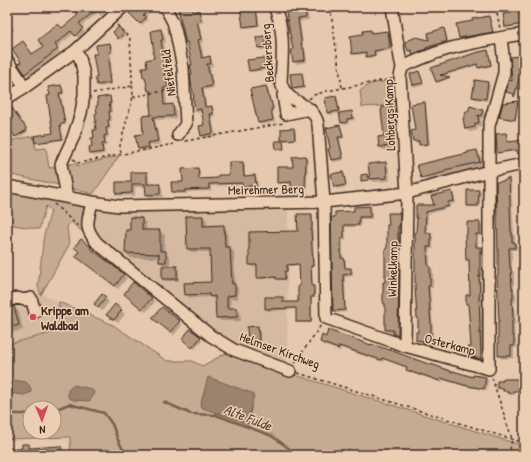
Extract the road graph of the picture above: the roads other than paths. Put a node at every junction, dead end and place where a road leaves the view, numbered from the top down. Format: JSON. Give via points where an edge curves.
{"nodes":[{"id":1,"x":124,"y":7,"type":"edge"},
{"id":2,"x":165,"y":7,"type":"edge"},
{"id":3,"x":274,"y":7,"type":"edge"},
{"id":4,"x":392,"y":7,"type":"edge"},
{"id":5,"x":524,"y":34,"type":"edge"},
{"id":6,"x":501,"y":38,"type":"junction"},
{"id":7,"x":75,"y":51,"type":"junction"},
{"id":8,"x":7,"y":60,"type":"edge"},
{"id":9,"x":401,"y":72,"type":"junction"},
{"id":10,"x":25,"y":87,"type":"junction"},
{"id":11,"x":285,"y":92,"type":"junction"},
{"id":12,"x":7,"y":98,"type":"edge"},
{"id":13,"x":306,"y":107,"type":"junction"},
{"id":14,"x":178,"y":135,"type":"dead end"},
{"id":15,"x":524,"y":164,"type":"edge"},
{"id":16,"x":489,"y":171,"type":"junction"},
{"id":17,"x":7,"y":186,"type":"edge"},
{"id":18,"x":407,"y":193,"type":"junction"},
{"id":19,"x":67,"y":197,"type":"junction"},
{"id":20,"x":92,"y":202,"type":"junction"},
{"id":21,"x":324,"y":202,"type":"junction"},
{"id":22,"x":7,"y":301,"type":"edge"},
{"id":23,"x":35,"y":312,"type":"dead end"},
{"id":24,"x":405,"y":346,"type":"junction"},
{"id":25,"x":290,"y":370,"type":"road end"}],
"edges":[{"from":1,"to":7,"type":"street"},
{"from":2,"to":14,"type":"street","name":"Niefelfeld","via":[[176,33],[183,68],[186,124]]},
{"from":3,"to":11,"type":"street","name":"Beckersberg","via":[[282,37],[281,83]]},
{"from":4,"to":9,"type":"street"},
{"from":5,"to":6,"type":"street","name":"Lohbergs Kamp"},
{"from":6,"to":9,"type":"street","name":"Lohbergs Kamp","via":[[436,52]]},
{"from":6,"to":16,"type":"street","name":"Osterkamp","via":[[504,73],[489,126]]},
{"from":7,"to":10,"type":"street"},
{"from":7,"to":19,"type":"street","via":[[80,58],[84,75],[84,95],[73,138],[61,164]]},
{"from":8,"to":10,"type":"street"},
{"from":9,"to":18,"type":"street","name":"Lohbergs Kamp"},
{"from":10,"to":12,"type":"street"},
{"from":11,"to":13,"type":"street","name":"Beckersberg"},
{"from":11,"to":13,"type":"street","via":[[283,95],[286,114]]},
{"from":13,"to":21,"type":"street","name":"Beckersberg","via":[[314,114],[318,124]]},
{"from":15,"to":16,"type":"street","name":"Meirehmer Berg"},
{"from":16,"to":18,"type":"street","name":"Meirehmer Berg"},
{"from":16,"to":24,"type":"street","name":"Osterkamp","via":[[489,369]]},
{"from":17,"to":19,"type":"street","name":"Meirehmer Berg","via":[[51,198]]},
{"from":18,"to":21,"type":"street","name":"Meirehmer Berg"},
{"from":18,"to":24,"type":"street","name":"Winkelkamp"},
{"from":19,"to":20,"type":"street","name":"Meirehmer Berg"},
{"from":20,"to":21,"type":"street","name":"Meirehmer Berg","via":[[119,206]]},
{"from":20,"to":25,"type":"street","name":"Helmser Kirchweg","via":[[87,225],[97,243],[211,336],[234,350]]},
{"from":21,"to":24,"type":"street","name":"Osterkamp","via":[[326,318]]},
{"from":22,"to":23,"type":"street","via":[[31,298]]}]}
